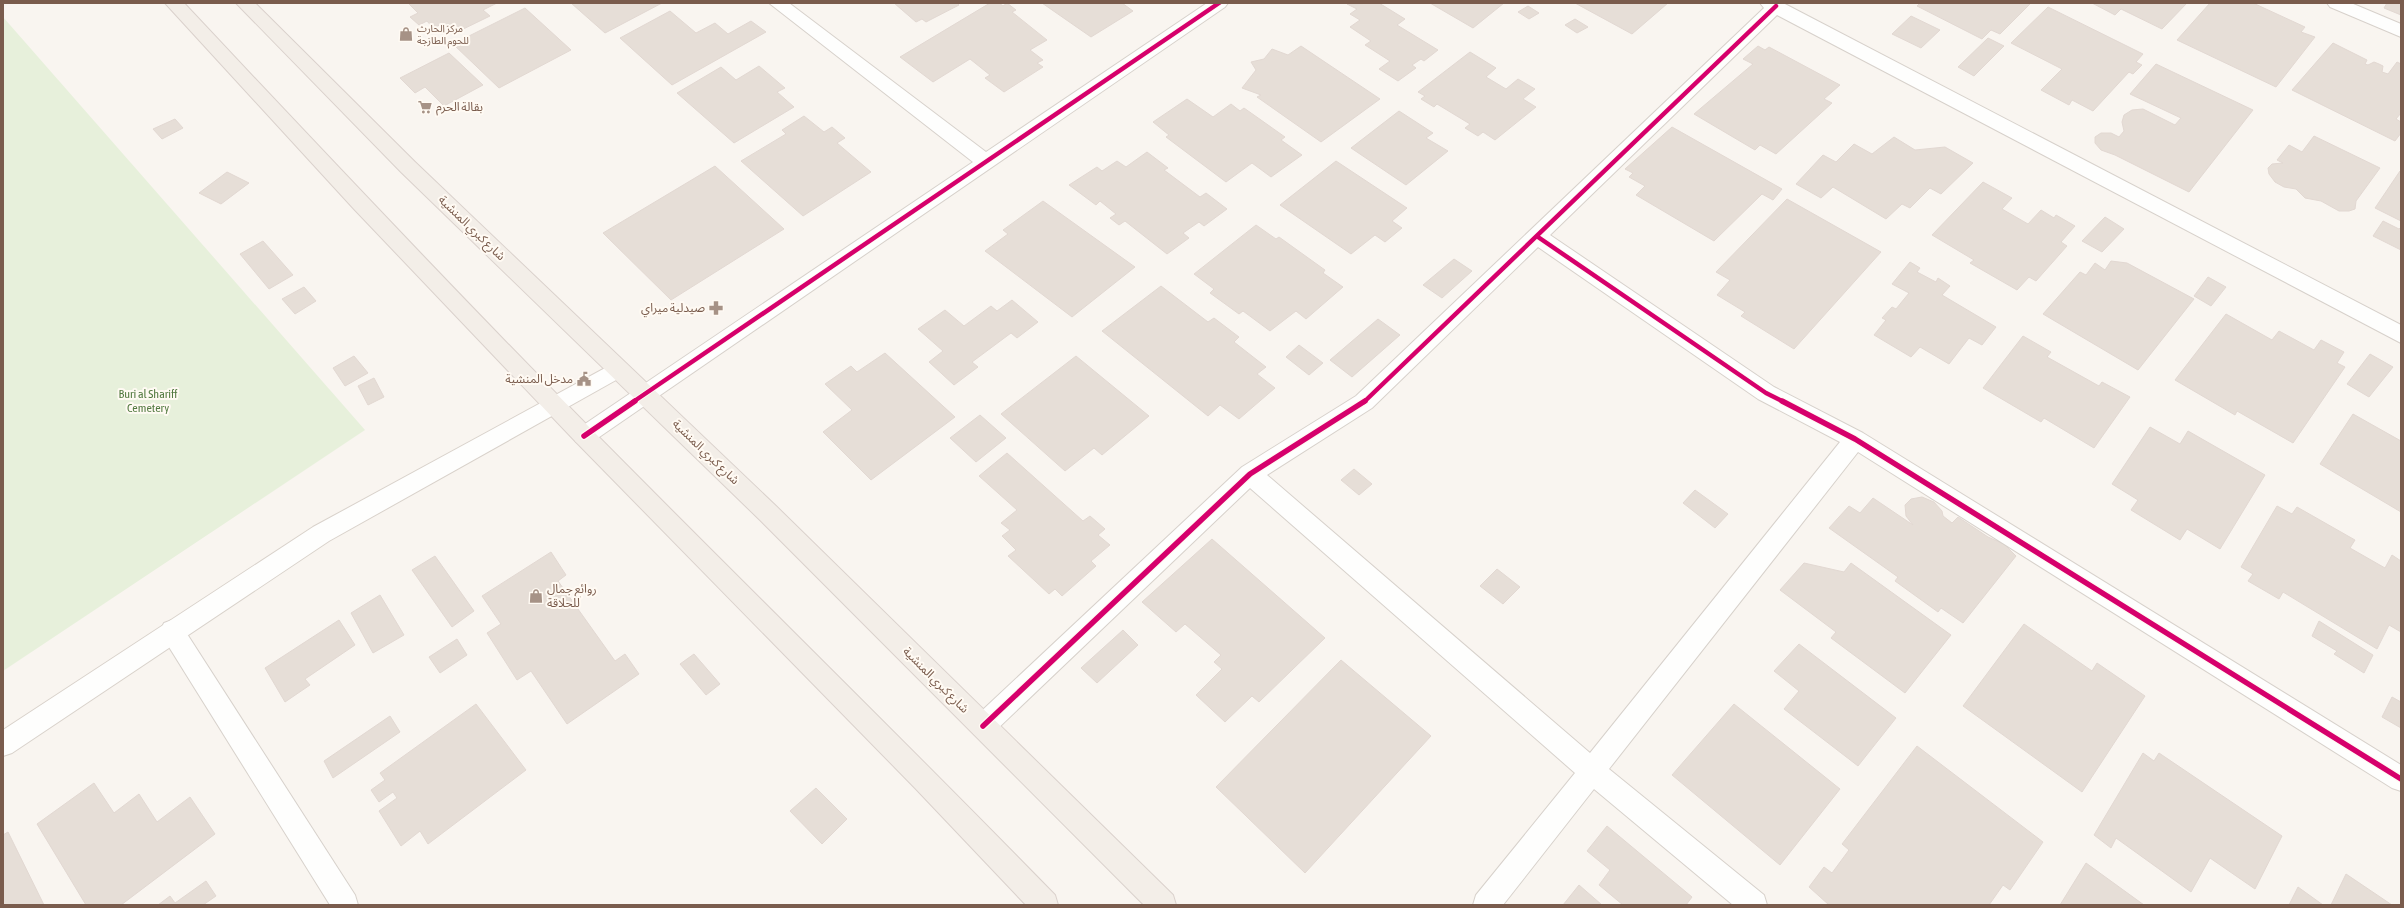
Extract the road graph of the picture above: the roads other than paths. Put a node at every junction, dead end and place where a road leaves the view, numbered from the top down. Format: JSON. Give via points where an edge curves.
{"nodes":[{"id":1,"x":174,"y":3,"type":"edge"},
{"id":2,"x":245,"y":3,"type":"edge"},
{"id":3,"x":778,"y":3,"type":"edge"},
{"id":4,"x":1219,"y":3,"type":"edge"},
{"id":5,"x":2336,"y":3,"type":"edge"},
{"id":6,"x":1772,"y":5,"type":"edge"},
{"id":7,"x":2401,"y":31,"type":"edge"},
{"id":8,"x":986,"y":162,"type":"junction"},
{"id":9,"x":1538,"y":237,"type":"junction"},
{"id":10,"x":2401,"y":334,"type":"edge"},
{"id":11,"x":618,"y":369,"type":"junction"},
{"id":12,"x":646,"y":393,"type":"junction"},
{"id":13,"x":556,"y":405,"type":"junction"},
{"id":14,"x":584,"y":436,"type":"junction"},
{"id":15,"x":1855,"y":439,"type":"junction"},
{"id":16,"x":1250,"y":474,"type":"junction"},
{"id":17,"x":172,"y":631,"type":"junction"},
{"id":18,"x":983,"y":726,"type":"junction"},
{"id":19,"x":3,"y":744,"type":"edge"},
{"id":20,"x":1592,"y":772,"type":"junction"},
{"id":21,"x":2401,"y":779,"type":"edge"},
{"id":22,"x":345,"y":905,"type":"edge"},
{"id":23,"x":1045,"y":905,"type":"edge"},
{"id":24,"x":1163,"y":905,"type":"edge"},
{"id":25,"x":1486,"y":905,"type":"edge"},
{"id":26,"x":1754,"y":905,"type":"edge"}],
"edges":[{"from":1,"to":13,"type":"main road","via":[[361,204]]},
{"from":2,"to":11,"type":"main road","name":"شارع كبري المنشية","via":[[408,167]]},
{"from":3,"to":8,"type":"street"},
{"from":4,"to":8,"type":"street"},
{"from":5,"to":7,"type":"street"},
{"from":6,"to":9,"type":"street"},
{"from":6,"to":10,"type":"street"},
{"from":8,"to":12,"type":"street"},
{"from":9,"to":15,"type":"street","via":[[1766,393]]},
{"from":9,"to":16,"type":"street","via":[[1364,402]]},
{"from":11,"to":12,"type":"main road","name":"شارع كبري المنشية"},
{"from":11,"to":13,"type":"street"},
{"from":12,"to":14,"type":"street"},
{"from":12,"to":18,"type":"main road","name":"شارع كبري المنشية"},
{"from":13,"to":14,"type":"main road"},
{"from":13,"to":17,"type":"street","via":[[321,534]]},
{"from":14,"to":23,"type":"main road"},
{"from":15,"to":20,"type":"street"},
{"from":15,"to":21,"type":"street"},
{"from":16,"to":18,"type":"street"},
{"from":16,"to":20,"type":"street"},
{"from":17,"to":19,"type":"street"},
{"from":17,"to":22,"type":"street"},
{"from":18,"to":24,"type":"main road","name":"شارع كبري المنشية"},
{"from":20,"to":25,"type":"street"},
{"from":20,"to":26,"type":"street"}]}
